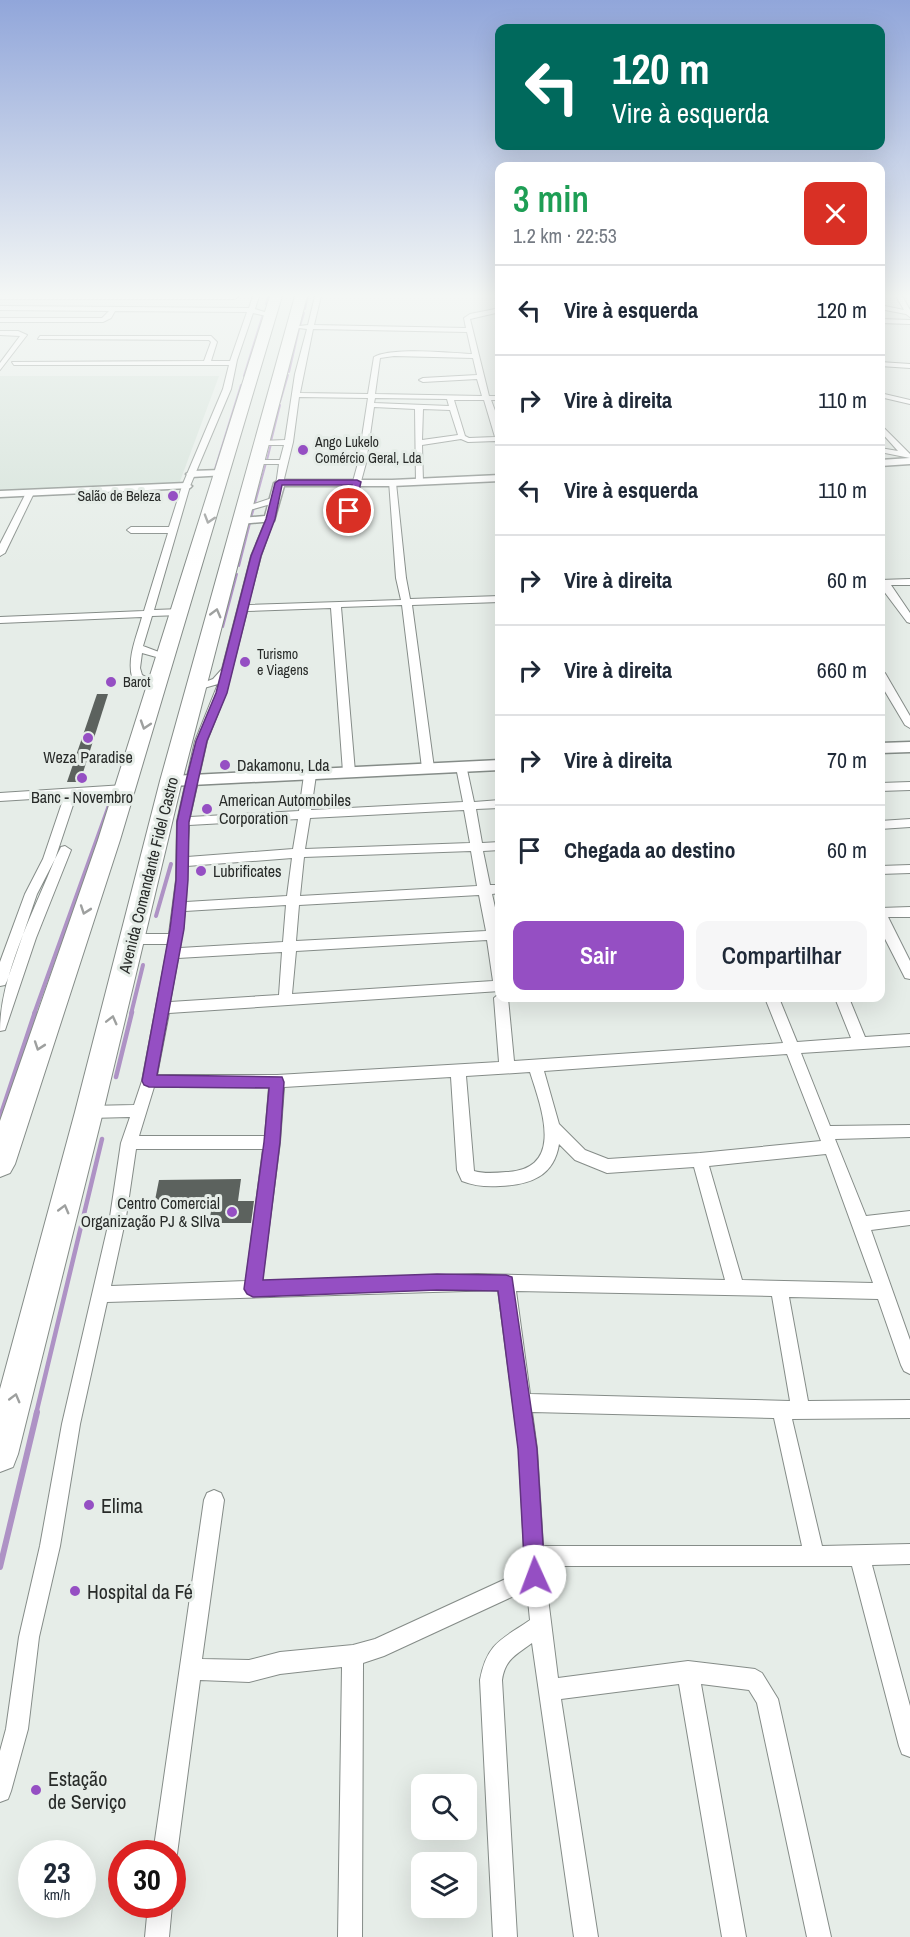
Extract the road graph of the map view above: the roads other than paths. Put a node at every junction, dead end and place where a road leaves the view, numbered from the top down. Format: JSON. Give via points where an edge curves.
{"nodes":[{"id":1,"x":228,"y":386,"type":"edge"},
{"id":2,"x":249,"y":386,"type":"edge"},
{"id":3,"x":277,"y":386,"type":"edge"},
{"id":4,"x":298,"y":386,"type":"edge"},
{"id":5,"x":373,"y":386,"type":"edge"},
{"id":6,"x":483,"y":386,"type":"edge"},
{"id":7,"x":885,"y":396,"type":"edge"},
{"id":8,"x":450,"y":398,"type":"junction"},
{"id":9,"x":486,"y":398,"type":"junction"},
{"id":10,"x":495,"y":398,"type":"edge"},
{"id":11,"x":296,"y":399,"type":"junction"},
{"id":12,"x":371,"y":400,"type":"junction"},
{"id":13,"x":910,"y":402,"type":"edge"},
{"id":14,"x":272,"y":403,"type":"junction"},
{"id":15,"x":419,"y":406,"type":"junction"},
{"id":16,"x":453,"y":408,"type":"junction"},
{"id":17,"x":495,"y":422,"type":"edge"},
{"id":18,"x":885,"y":432,"type":"edge"},
{"id":19,"x":462,"y":437,"type":"junction"},
{"id":20,"x":495,"y":440,"type":"edge"},
{"id":21,"x":261,"y":442,"type":"junction"},
{"id":22,"x":289,"y":442,"type":"junction"},
{"id":23,"x":418,"y":443,"type":"junction"},
{"id":24,"x":885,"y":451,"type":"edge"},
{"id":25,"x":908,"y":457,"type":"edge"},
{"id":26,"x":256,"y":462,"type":"junction"},
{"id":27,"x":284,"y":462,"type":"junction"},
{"id":28,"x":885,"y":462,"type":"edge"},
{"id":29,"x":191,"y":474,"type":"junction"},
{"id":30,"x":222,"y":474,"type":"junction"},
{"id":31,"x":495,"y":478,"type":"edge"},
{"id":32,"x":357,"y":482,"type":"junction"},
{"id":33,"x":419,"y":482,"type":"junction"},
{"id":34,"x":279,"y":483,"type":"junction"},
{"id":35,"x":392,"y":483,"type":"junction"},
{"id":36,"x":186,"y":486,"type":"junction"},
{"id":37,"x":30,"y":493,"type":"junction"},
{"id":38,"x":0,"y":494,"type":"edge"},
{"id":39,"x":275,"y":500,"type":"junction"},
{"id":40,"x":349,"y":511,"type":"dead end"},
{"id":41,"x":242,"y":515,"type":"junction"},
{"id":42,"x":270,"y":519,"type":"junction"},
{"id":43,"x":131,"y":530,"type":"dead end"},
{"id":44,"x":173,"y":530,"type":"junction"},
{"id":45,"x":0,"y":553,"type":"edge"},
{"id":46,"x":227,"y":570,"type":"junction"},
{"id":47,"x":253,"y":570,"type":"junction"},
{"id":48,"x":910,"y":582,"type":"edge"},
{"id":49,"x":885,"y":583,"type":"edge"},
{"id":50,"x":885,"y":586,"type":"edge"},
{"id":51,"x":495,"y":599,"type":"edge"},
{"id":52,"x":406,"y":602,"type":"junction"},
{"id":53,"x":336,"y":605,"type":"junction"},
{"id":54,"x":244,"y":609,"type":"junction"},
{"id":55,"x":181,"y":612,"type":"junction"},
{"id":56,"x":149,"y":613,"type":"junction"},
{"id":57,"x":0,"y":620,"type":"edge"},
{"id":58,"x":910,"y":620,"type":"edge"},
{"id":59,"x":222,"y":640,"type":"junction"},
{"id":60,"x":138,"y":648,"type":"junction"},
{"id":61,"x":219,"y":663,"type":"junction"},
{"id":62,"x":153,"y":668,"type":"junction"},
{"id":63,"x":885,"y":682,"type":"edge"},
{"id":64,"x":910,"y":725,"type":"edge"},
{"id":65,"x":910,"y":747,"type":"edge"},
{"id":66,"x":885,"y":748,"type":"edge"},
{"id":67,"x":495,"y":765,"type":"edge"},
{"id":68,"x":462,"y":767,"type":"junction"},
{"id":69,"x":428,"y":768,"type":"junction"},
{"id":70,"x":349,"y":772,"type":"junction"},
{"id":71,"x":310,"y":775,"type":"junction"},
{"id":72,"x":182,"y":781,"type":"junction"},
{"id":73,"x":910,"y":786,"type":"edge"},
{"id":74,"x":885,"y":787,"type":"edge"},
{"id":75,"x":124,"y":789,"type":"junction"},
{"id":76,"x":71,"y":793,"type":"junction"},
{"id":77,"x":0,"y":797,"type":"edge"},
{"id":78,"x":495,"y":804,"type":"edge"},
{"id":79,"x":469,"y":806,"type":"junction"},
{"id":80,"x":306,"y":815,"type":"junction"},
{"id":81,"x":183,"y":822,"type":"junction"},
{"id":82,"x":910,"y":823,"type":"edge"},
{"id":83,"x":885,"y":825,"type":"edge"},
{"id":84,"x":495,"y":846,"type":"edge"},
{"id":85,"x":478,"y":847,"type":"junction"},
{"id":86,"x":65,"y":850,"type":"dead end"},
{"id":87,"x":299,"y":853,"type":"junction"},
{"id":88,"x":181,"y":862,"type":"junction"},
{"id":89,"x":910,"y":869,"type":"edge"},
{"id":90,"x":885,"y":870,"type":"edge"},
{"id":91,"x":495,"y":889,"type":"edge"},
{"id":92,"x":484,"y":890,"type":"junction"},
{"id":93,"x":295,"y":900,"type":"junction"},
{"id":94,"x":179,"y":907,"type":"junction"},
{"id":95,"x":910,"y":912,"type":"edge"},
{"id":96,"x":885,"y":914,"type":"edge"},
{"id":97,"x":885,"y":923,"type":"edge"},
{"id":98,"x":495,"y":931,"type":"edge"},
{"id":99,"x":495,"y":935,"type":"edge"},
{"id":100,"x":131,"y":939,"type":"junction"},
{"id":101,"x":174,"y":946,"type":"junction"},
{"id":102,"x":291,"y":946,"type":"junction"},
{"id":103,"x":908,"y":966,"type":"edge"},
{"id":104,"x":0,"y":981,"type":"edge"},
{"id":105,"x":495,"y":986,"type":"edge"},
{"id":106,"x":285,"y":1000,"type":"junction"},
{"id":107,"x":501,"y":1002,"type":"edge"},
{"id":108,"x":774,"y":1002,"type":"edge"},
{"id":109,"x":844,"y":1002,"type":"edge"},
{"id":110,"x":162,"y":1008,"type":"junction"},
{"id":111,"x":0,"y":1026,"type":"edge"},
{"id":112,"x":910,"y":1040,"type":"edge"},
{"id":113,"x":860,"y":1042,"type":"junction"},
{"id":114,"x":791,"y":1047,"type":"junction"},
{"id":115,"x":535,"y":1065,"type":"junction"},
{"id":116,"x":507,"y":1066,"type":"junction"},
{"id":117,"x":458,"y":1071,"type":"junction"},
{"id":118,"x":149,"y":1081,"type":"junction"},
{"id":119,"x":277,"y":1082,"type":"junction"},
{"id":120,"x":138,"y":1111,"type":"junction"},
{"id":121,"x":89,"y":1112,"type":"junction"},
{"id":122,"x":552,"y":1127,"type":"junction"},
{"id":123,"x":910,"y":1131,"type":"edge"},
{"id":124,"x":828,"y":1140,"type":"junction"},
{"id":125,"x":272,"y":1142,"type":"junction"},
{"id":126,"x":129,"y":1143,"type":"junction"},
{"id":127,"x":700,"y":1160,"type":"junction"},
{"id":128,"x":0,"y":1164,"type":"edge"},
{"id":129,"x":910,"y":1218,"type":"edge"},
{"id":130,"x":861,"y":1224,"type":"junction"},
{"id":131,"x":506,"y":1283,"type":"junction"},
{"id":132,"x":736,"y":1288,"type":"junction"},
{"id":133,"x":253,"y":1289,"type":"junction"},
{"id":134,"x":779,"y":1289,"type":"junction"},
{"id":135,"x":882,"y":1291,"type":"junction"},
{"id":136,"x":101,"y":1294,"type":"junction"},
{"id":137,"x":910,"y":1365,"type":"edge"},
{"id":138,"x":522,"y":1403,"type":"junction"},
{"id":139,"x":910,"y":1409,"type":"edge"},
{"id":140,"x":781,"y":1410,"type":"junction"},
{"id":141,"x":801,"y":1410,"type":"junction"},
{"id":142,"x":0,"y":1454,"type":"edge"},
{"id":143,"x":214,"y":1500,"type":"dead end"},
{"id":144,"x":910,"y":1554,"type":"edge"},
{"id":145,"x":814,"y":1555,"type":"junction"},
{"id":146,"x":859,"y":1556,"type":"junction"},
{"id":147,"x":535,"y":1566,"type":"junction"},
{"id":148,"x":541,"y":1625,"type":"junction"},
{"id":149,"x":353,"y":1655,"type":"junction"},
{"id":150,"x":191,"y":1669,"type":"junction"},
{"id":151,"x":688,"y":1672,"type":"junction"},
{"id":152,"x":549,"y":1690,"type":"junction"},
{"id":153,"x":910,"y":1746,"type":"edge"},
{"id":154,"x":0,"y":1791,"type":"edge"},
{"id":155,"x":167,"y":1840,"type":"edge"},
{"id":156,"x":159,"y":1918,"type":"edge"},
{"id":157,"x":157,"y":1937,"type":"edge"},
{"id":158,"x":350,"y":1937,"type":"edge"},
{"id":159,"x":505,"y":1937,"type":"edge"},
{"id":160,"x":586,"y":1937,"type":"edge"},
{"id":161,"x":734,"y":1937,"type":"edge"},
{"id":162,"x":819,"y":1937,"type":"edge"}],
"edges":[{"from":1,"to":29,"type":"street"},
{"from":2,"to":30,"type":"highway"},
{"from":3,"to":14,"type":"highway","name":"Avenida Comandante Fidel Castro"},
{"from":4,"to":11,"type":"street"},
{"from":5,"to":12,"type":"street"},
{"from":6,"to":9,"type":"street"},
{"from":7,"to":13,"type":"street"},
{"from":8,"to":9,"type":"street"},
{"from":8,"to":12,"type":"street"},
{"from":8,"to":16,"type":"street"},
{"from":9,"to":10,"type":"street"},
{"from":9,"to":17,"type":"street"},
{"from":11,"to":12,"type":"street"},
{"from":11,"to":14,"type":"street"},
{"from":11,"to":22,"type":"street"},
{"from":12,"to":15,"type":"street"},
{"from":12,"to":32,"type":"street"},
{"from":14,"to":21,"type":"highway","name":"Avenida Comandante Fidel Castro"},
{"from":15,"to":16,"type":"street"},
{"from":15,"to":23,"type":"street"},
{"from":16,"to":19,"type":"street"},
{"from":18,"to":25,"type":"street"},
{"from":19,"to":20,"type":"street"},
{"from":19,"to":23,"type":"street"},
{"from":21,"to":22,"type":"street"},
{"from":21,"to":26,"type":"highway","name":"Avenida Comandante Fidel Castro"},
{"from":22,"to":27,"type":"street"},
{"from":23,"to":33,"type":"street"},
{"from":24,"to":25,"type":"street"},
{"from":25,"to":28,"type":"street"},
{"from":26,"to":27,"type":"street"},
{"from":26,"to":41,"type":"highway","name":"Avenida Comandante Fidel Castro"},
{"from":27,"to":34,"type":"street"},
{"from":29,"to":30,"type":"street"},
{"from":29,"to":36,"type":"street"},
{"from":30,"to":55,"type":"highway","one_way":true},
{"from":31,"to":33,"type":"street"},
{"from":32,"to":34,"type":"street"},
{"from":32,"to":35,"type":"street"},
{"from":32,"to":40,"type":"street"},
{"from":33,"to":35,"type":"street"},
{"from":34,"to":39,"type":"street"},
{"from":35,"to":52,"type":"street"},
{"from":36,"to":37,"type":"street"},
{"from":36,"to":44,"type":"street"},
{"from":37,"to":38,"type":"street"},
{"from":37,"to":45,"type":"street"},
{"from":39,"to":41,"type":"street"},
{"from":39,"to":42,"type":"street"},
{"from":41,"to":42,"type":"street"},
{"from":41,"to":46,"type":"highway","name":"Avenida Comandante Fidel Castro"},
{"from":42,"to":47,"type":"street"},
{"from":43,"to":44,"type":"street"},
{"from":44,"to":56,"type":"street"},
{"from":46,"to":47,"type":"street"},
{"from":59,"to":46,"type":"highway","name":"Avenida Comandante Fidel Castro","one_way":true},
{"from":47,"to":54,"type":"street"},
{"from":48,"to":49,"type":"street"},
{"from":50,"to":58,"type":"street"},
{"from":51,"to":52,"type":"street"},
{"from":52,"to":53,"type":"street"},
{"from":52,"to":69,"type":"street"},
{"from":53,"to":54,"type":"street"},
{"from":53,"to":70,"type":"street"},
{"from":54,"to":59,"type":"street"},
{"from":55,"to":56,"type":"street"},
{"from":55,"to":62,"type":"highway"},
{"from":56,"to":57,"type":"street"},
{"from":56,"to":60,"type":"street"},
{"from":59,"to":61,"type":"highway","name":"Avenida Comandante Fidel Castro"},
{"from":59,"to":61,"type":"street"},
{"from":60,"to":62,"type":"street"},
{"from":60,"to":62,"type":"street"},
{"from":61,"to":72,"type":"street","via":[[214,716]]},
{"from":61,"to":72,"type":"highway","name":"Avenida Comandante Fidel Castro","via":[[197,687]]},
{"from":62,"to":75,"type":"highway","one_way":true},
{"from":63,"to":64,"type":"street"},
{"from":65,"to":66,"type":"street"},
{"from":67,"to":68,"type":"street"},
{"from":68,"to":69,"type":"street"},
{"from":68,"to":79,"type":"street"},
{"from":69,"to":70,"type":"street"},
{"from":70,"to":71,"type":"street"},
{"from":71,"to":72,"type":"street"},
{"from":71,"to":80,"type":"street"},
{"from":72,"to":81,"type":"street"},
{"from":72,"to":100,"type":"highway","name":"Avenida Comandante Fidel Castro"},
{"from":73,"to":74,"type":"street"},
{"from":75,"to":76,"type":"street"},
{"from":75,"to":128,"type":"highway","one_way":true},
{"from":76,"to":77,"type":"street"},
{"from":76,"to":104,"type":"street"},
{"from":78,"to":79,"type":"street"},
{"from":79,"to":80,"type":"street"},
{"from":79,"to":85,"type":"street"},
{"from":80,"to":81,"type":"street"},
{"from":80,"to":87,"type":"street"},
{"from":81,"to":88,"type":"street"},
{"from":82,"to":83,"type":"street"},
{"from":84,"to":85,"type":"street"},
{"from":85,"to":87,"type":"street"},
{"from":85,"to":92,"type":"street"},
{"from":86,"to":111,"type":"street"},
{"from":87,"to":88,"type":"street"},
{"from":87,"to":93,"type":"street"},
{"from":88,"to":94,"type":"street"},
{"from":89,"to":90,"type":"street"},
{"from":91,"to":92,"type":"street"},
{"from":92,"to":93,"type":"street"},
{"from":92,"to":98,"type":"street"},
{"from":93,"to":94,"type":"street"},
{"from":93,"to":102,"type":"street"},
{"from":94,"to":101,"type":"street"},
{"from":95,"to":96,"type":"street"},
{"from":97,"to":103,"type":"street"},
{"from":99,"to":102,"type":"street"},
{"from":100,"to":101,"type":"street"},
{"from":121,"to":100,"type":"highway","name":"Avenida Comandante Fidel Castro","one_way":true},
{"from":101,"to":102,"type":"street"},
{"from":101,"to":110,"type":"street"},
{"from":102,"to":106,"type":"street"},
{"from":105,"to":106,"type":"street"},
{"from":106,"to":110,"type":"street"},
{"from":107,"to":116,"type":"street"},
{"from":108,"to":114,"type":"street"},
{"from":109,"to":113,"type":"street"},
{"from":110,"to":118,"type":"street"},
{"from":112,"to":113,"type":"street"},
{"from":113,"to":114,"type":"street"},
{"from":114,"to":115,"type":"street"},
{"from":114,"to":124,"type":"street"},
{"from":115,"to":116,"type":"street"},
{"from":115,"to":122,"type":"street"},
{"from":116,"to":117,"type":"street"},
{"from":117,"to":119,"type":"street"},
{"from":117,"to":122,"type":"street","via":[[465,1170],[471,1178],[513,1180],[533,1176],[549,1151]]},
{"from":118,"to":119,"type":"street"},
{"from":118,"to":120,"type":"street"},
{"from":119,"to":125,"type":"street"},
{"from":120,"to":121,"type":"street"},
{"from":120,"to":126,"type":"street"},
{"from":142,"to":121,"type":"highway","name":"Avenida Comandante Fidel Castro","one_way":true},
{"from":122,"to":127,"type":"street","via":[[580,1155],[607,1166]]},
{"from":123,"to":124,"type":"street"},
{"from":124,"to":127,"type":"street"},
{"from":124,"to":130,"type":"street"},
{"from":125,"to":126,"type":"street"},
{"from":125,"to":133,"type":"street"},
{"from":126,"to":136,"type":"street"},
{"from":127,"to":132,"type":"street"},
{"from":129,"to":130,"type":"street"},
{"from":130,"to":135,"type":"street"},
{"from":131,"to":132,"type":"street"},
{"from":131,"to":133,"type":"street"},
{"from":131,"to":138,"type":"street"},
{"from":132,"to":134,"type":"street"},
{"from":133,"to":136,"type":"street"},
{"from":134,"to":135,"type":"street"},
{"from":134,"to":141,"type":"street"},
{"from":135,"to":137,"type":"street"},
{"from":136,"to":154,"type":"street","via":[[29,1637],[17,1729]]},
{"from":138,"to":140,"type":"street"},
{"from":138,"to":147,"type":"street"},
{"from":139,"to":141,"type":"street"},
{"from":140,"to":141,"type":"street"},
{"from":140,"to":145,"type":"street"},
{"from":143,"to":150,"type":"street"},
{"from":144,"to":146,"type":"street"},
{"from":145,"to":146,"type":"street"},
{"from":145,"to":147,"type":"street"},
{"from":146,"to":153,"type":"street"},
{"from":147,"to":148,"type":"street"},
{"from":147,"to":149,"type":"street","via":[[377,1649]]},
{"from":148,"to":152,"type":"street"},
{"from":148,"to":159,"type":"street","via":[[494,1662],[491,1680]]},
{"from":149,"to":150,"type":"street","via":[[280,1663],[249,1671]]},
{"from":149,"to":158,"type":"street"},
{"from":150,"to":155,"type":"street"},
{"from":151,"to":152,"type":"street"},
{"from":151,"to":161,"type":"street"},
{"from":151,"to":162,"type":"street","via":[[755,1680],[762,1689]]},
{"from":152,"to":160,"type":"street"},
{"from":156,"to":157,"type":"street"}]}
